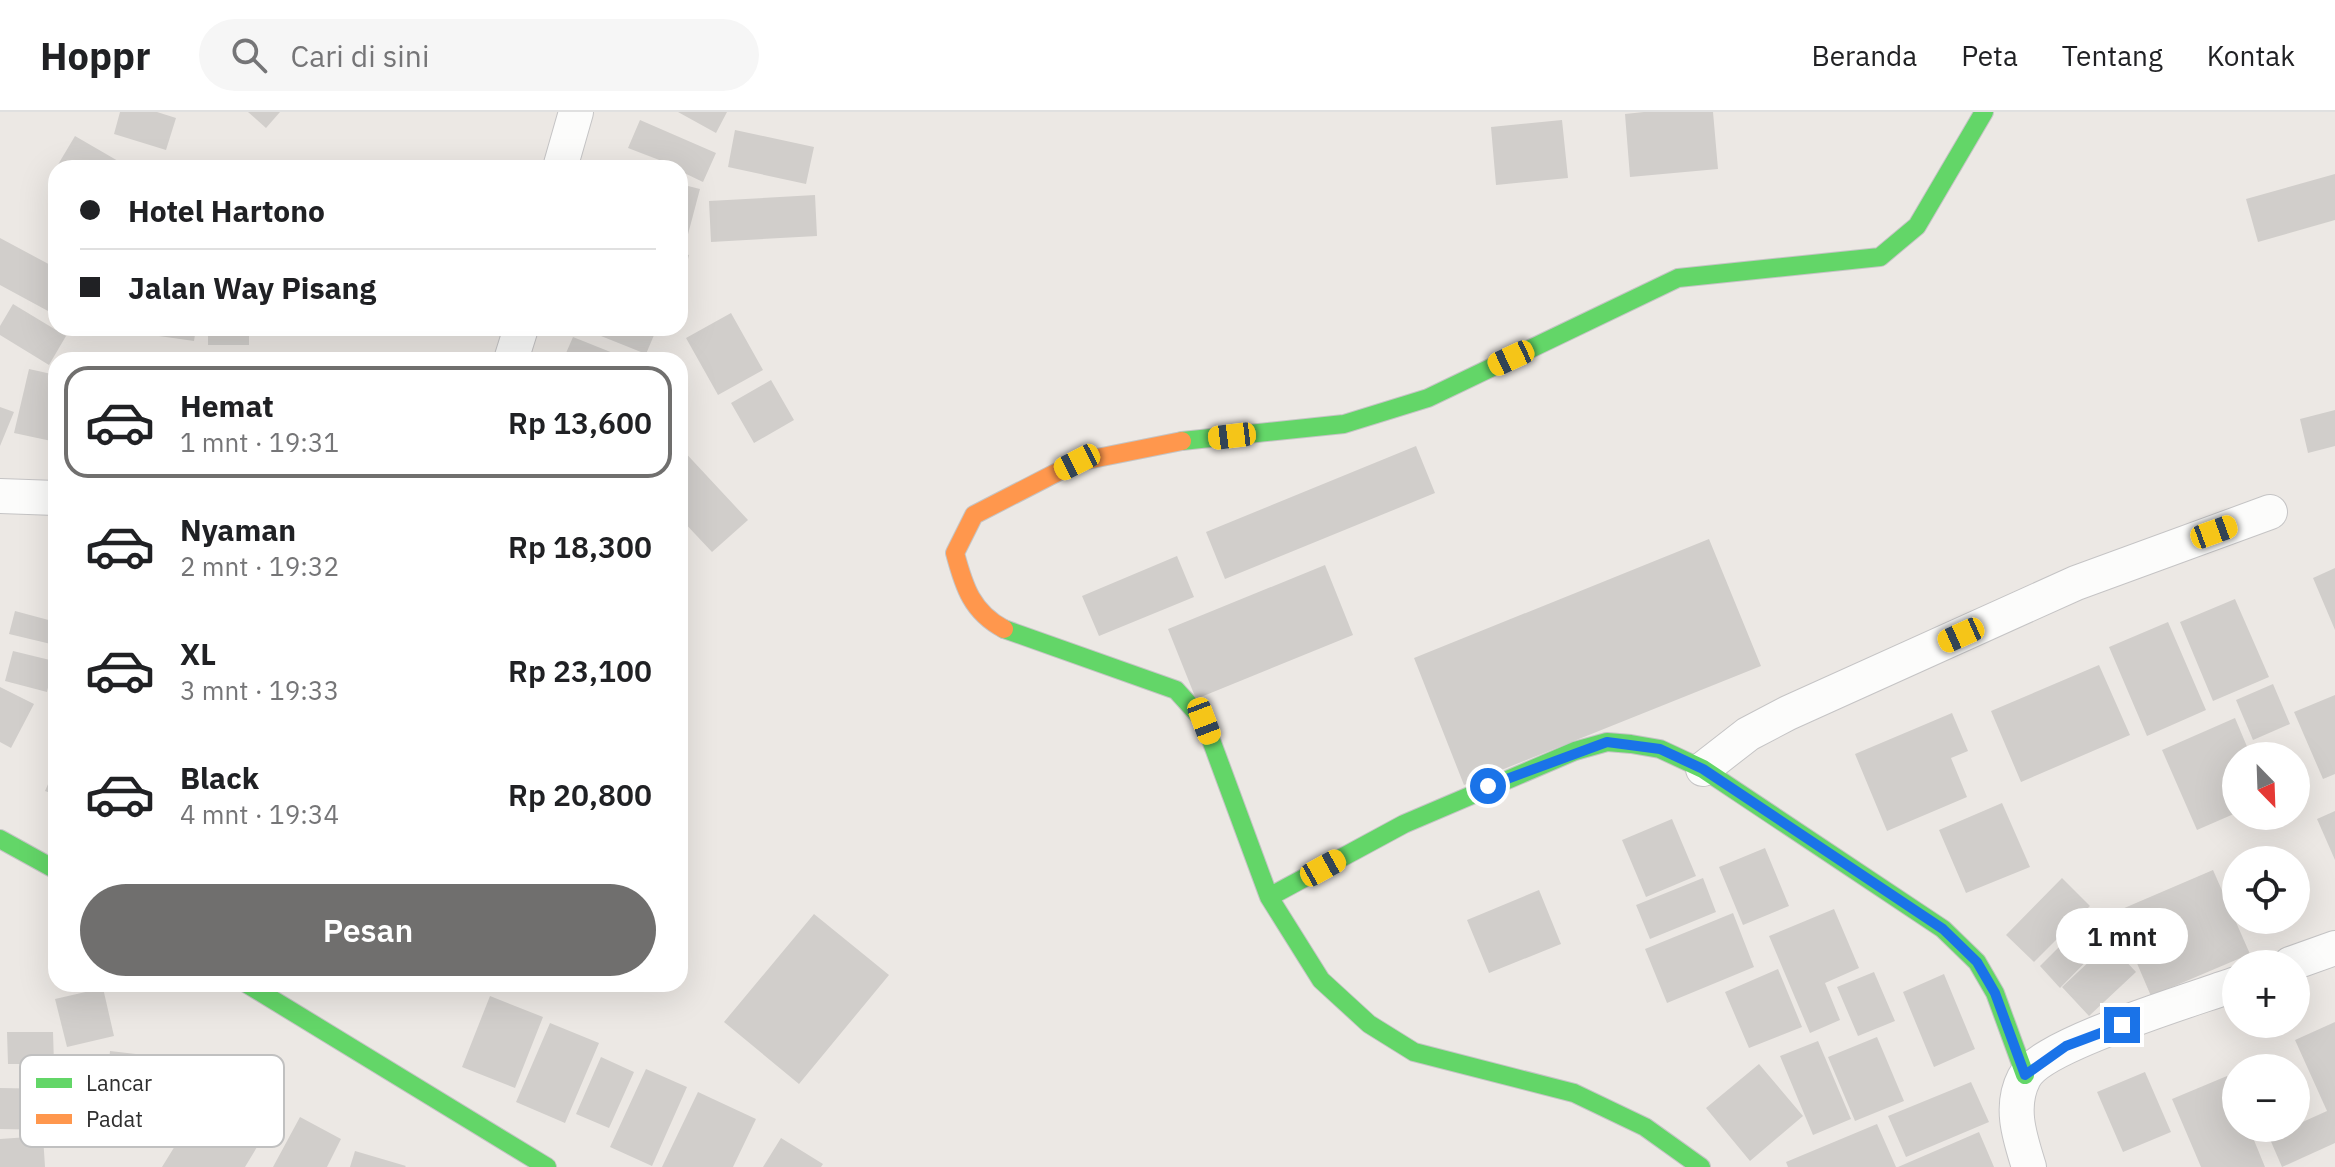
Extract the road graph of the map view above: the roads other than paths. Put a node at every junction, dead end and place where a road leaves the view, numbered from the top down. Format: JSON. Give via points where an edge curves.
{"nodes":[{"id":1,"x":576,"y":112,"type":"edge"},
{"id":2,"x":1984,"y":112,"type":"edge"},
{"id":3,"x":562,"y":160,"type":"edge"},
{"id":4,"x":0,"y":496,"type":"edge"},
{"id":5,"x":48,"y":498,"type":"edge"},
{"id":6,"x":2270,"y":512,"type":"dead end"},
{"id":7,"x":1703,"y":769,"type":"junction"},
{"id":8,"x":1,"y":842,"type":"edge"},
{"id":9,"x":48,"y":866,"type":"edge"},
{"id":10,"x":1269,"y":897,"type":"junction"},
{"id":11,"x":2335,"y":948,"type":"edge"},
{"id":12,"x":2310,"y":957,"type":"edge"},
{"id":13,"x":2222,"y":989,"type":"edge"},
{"id":14,"x":260,"y":992,"type":"edge"},
{"id":15,"x":2025,"y":1075,"type":"junction"},
{"id":16,"x":547,"y":1167,"type":"edge"},
{"id":17,"x":1701,"y":1167,"type":"edge"},
{"id":18,"x":2029,"y":1167,"type":"edge"}],
"edges":[{"from":1,"to":3,"type":"street"},
{"from":2,"to":10,"type":"street","via":[[1917,226],[1880,257],[1678,278],[1428,398],[1344,424],[1176,442],[1077,462],[974,515],[955,553],[977,611],[1001,628],[1176,690],[1204,721]]},
{"from":4,"to":5,"type":"street"},
{"from":6,"to":7,"type":"street","via":[[2076,583],[1788,713],[1739,740]]},
{"from":7,"to":10,"type":"street","via":[[1660,749],[1607,742],[1585,748],[1404,824]]},
{"from":7,"to":15,"type":"street","via":[[1943,929],[1977,962],[1995,993]]},
{"from":8,"to":9,"type":"street"},
{"from":10,"to":17,"type":"street","via":[[1321,980],[1369,1024],[1414,1052],[1574,1093],[1645,1127]]},
{"from":11,"to":12,"type":"street"},
{"from":13,"to":15,"type":"street","via":[[2066,1046]]},
{"from":14,"to":16,"type":"street"},
{"from":15,"to":18,"type":"street","via":[[2016,1101]]}]}
